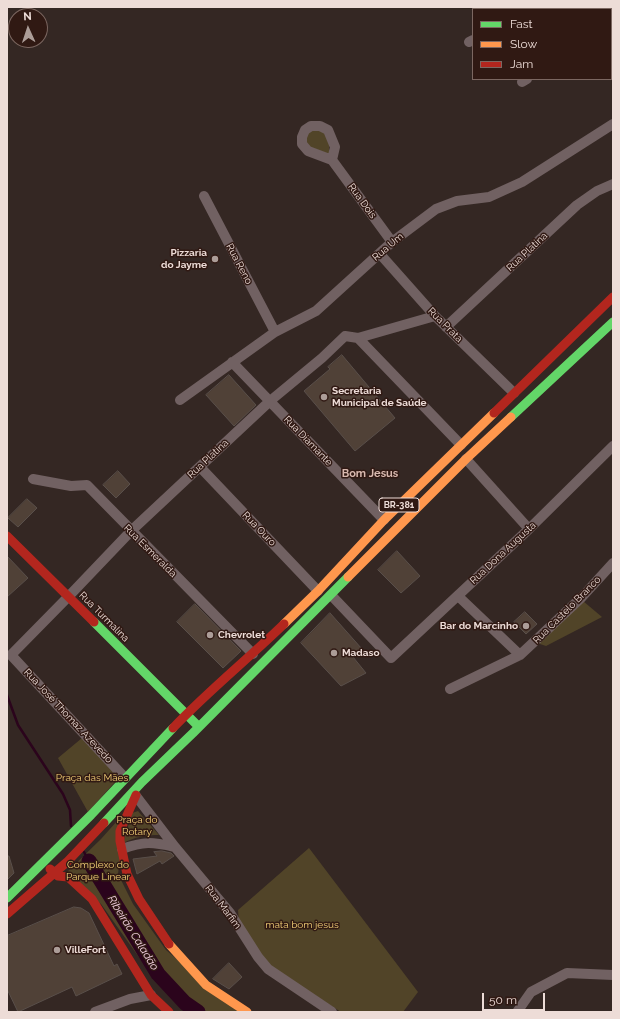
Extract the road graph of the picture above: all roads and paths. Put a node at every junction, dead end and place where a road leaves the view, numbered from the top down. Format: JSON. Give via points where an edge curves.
{"nodes":[{"id":1,"x":613,"y":124,"type":"edge"},
{"id":2,"x":332,"y":160,"type":"dead end"},
{"id":3,"x":613,"y":184,"type":"edge"},
{"id":4,"x":204,"y":196,"type":"dead end"},
{"id":5,"x":392,"y":242,"type":"junction"},
{"id":6,"x":380,"y":254,"type":"junction"},
{"id":7,"x":613,"y":297,"type":"edge"},
{"id":8,"x":435,"y":316,"type":"junction"},
{"id":9,"x":613,"y":322,"type":"edge"},
{"id":10,"x":446,"y":327,"type":"junction"},
{"id":11,"x":275,"y":332,"type":"junction"},
{"id":12,"x":358,"y":338,"type":"junction"},
{"id":13,"x":232,"y":362,"type":"junction"},
{"id":14,"x":514,"y":393,"type":"junction"},
{"id":15,"x":180,"y":400,"type":"dead end"},
{"id":16,"x":270,"y":401,"type":"junction"},
{"id":17,"x":461,"y":444,"type":"junction"},
{"id":18,"x":613,"y":446,"type":"edge"},
{"id":19,"x":466,"y":459,"type":"junction"},
{"id":20,"x":200,"y":467,"type":"junction"},
{"id":21,"x":34,"y":479,"type":"dead end"},
{"id":22,"x":384,"y":520,"type":"junction"},
{"id":23,"x":529,"y":529,"type":"junction"},
{"id":24,"x":130,"y":531,"type":"junction"},
{"id":25,"x":7,"y":536,"type":"edge"},
{"id":26,"x":613,"y":563,"type":"edge"},
{"id":27,"x":318,"y":591,"type":"junction"},
{"id":28,"x":331,"y":595,"type":"junction"},
{"id":29,"x":458,"y":596,"type":"junction"},
{"id":30,"x":68,"y":597,"type":"junction"},
{"id":31,"x":253,"y":654,"type":"junction"},
{"id":32,"x":11,"y":655,"type":"joint"},
{"id":33,"x":520,"y":655,"type":"junction"},
{"id":34,"x":450,"y":689,"type":"dead end"},
{"id":35,"x":186,"y":714,"type":"junction"},
{"id":36,"x":199,"y":727,"type":"junction"},
{"id":37,"x":125,"y":778,"type":"junction"},
{"id":38,"x":142,"y":782,"type":"junction"},
{"id":39,"x":136,"y":796,"type":"junction"},
{"id":40,"x":125,"y":802,"type":"junction"},
{"id":41,"x":175,"y":848,"type":"junction"},
{"id":42,"x":122,"y":849,"type":"junction"},
{"id":43,"x":49,"y":858,"type":"junction"},
{"id":44,"x":56,"y":875,"type":"junction"},
{"id":45,"x":7,"y":898,"type":"edge"},
{"id":46,"x":7,"y":914,"type":"edge"},
{"id":47,"x":613,"y":975,"type":"edge"},
{"id":48,"x":151,"y":995,"type":"junction"},
{"id":49,"x":96,"y":1012,"type":"edge"},
{"id":50,"x":169,"y":1012,"type":"edge"},
{"id":51,"x":247,"y":1012,"type":"edge"},
{"id":52,"x":332,"y":1012,"type":"edge"},
{"id":53,"x":517,"y":1012,"type":"edge"}],
"edges":[{"from":1,"to":5,"type":"street","name":"Rua Um","via":[[522,182],[489,197],[458,201],[436,209]]},
{"from":2,"to":5,"type":"street","name":"Rua Dois"},
{"from":3,"to":10,"type":"street","name":"Rua Platina","via":[[597,191],[577,205]]},
{"from":4,"to":11,"type":"street","name":"Rua Reno"},
{"from":5,"to":6,"type":"street","name":"Rua Um"},
{"from":6,"to":8,"type":"street","name":"Rua Prata"},
{"from":6,"to":11,"type":"street","name":"Rua Um","via":[[316,311]]},
{"from":7,"to":14,"type":"main road","number":"BR-381"},
{"from":8,"to":10,"type":"street","name":"Rua Prata"},
{"from":8,"to":12,"type":"street","name":"Rua Platina"},
{"from":9,"to":19,"type":"main road","number":"BR-381"},
{"from":10,"to":14,"type":"street","name":"Rua Prata"},
{"from":11,"to":13,"type":"street","name":"Rua Um"},
{"from":12,"to":16,"type":"street","name":"Rua Platina","via":[[345,336]]},
{"from":12,"to":17,"type":"street"},
{"from":13,"to":15,"type":"street","name":"Rua Um"},
{"from":13,"to":16,"type":"street","name":"Rua Diamante"},
{"from":14,"to":17,"type":"main road","number":"BR-381"},
{"from":16,"to":20,"type":"street","name":"Rua Platina"},
{"from":16,"to":22,"type":"street","name":"Rua Diamante"},
{"from":17,"to":22,"type":"main road","number":"BR-381"},
{"from":18,"to":23,"type":"street","name":"Rua Dona Augusta"},
{"from":19,"to":23,"type":"street"},
{"from":19,"to":28,"type":"main road","number":"BR-381"},
{"from":20,"to":24,"type":"street","name":"Rua Platina"},
{"from":20,"to":27,"type":"street","name":"Rua Ouro"},
{"from":21,"to":24,"type":"street","name":"Rua Esmeralda","via":[[71,486],[87,485]]},
{"from":22,"to":27,"type":"main road","number":"BR-381"},
{"from":23,"to":29,"type":"street","name":"Rua Dona Augusta"},
{"from":24,"to":30,"type":"street","name":"Rua Platina"},
{"from":24,"to":31,"type":"street","name":"Rua Esmeralda"},
{"from":25,"to":30,"type":"main road","name":"Rua Turmalina"},
{"from":26,"to":33,"type":"street","name":"Rua Castelo Branco","via":[[582,597]]},
{"from":27,"to":31,"type":"main road","number":"BR-381"},
{"from":28,"to":29,"type":"street","name":"Rua Dona Augusta","via":[[391,658]]},
{"from":28,"to":36,"type":"main road","number":"BR-381"},
{"from":29,"to":33,"type":"street"},
{"from":30,"to":32,"type":"street","name":"Rua Platina"},
{"from":30,"to":35,"type":"main road","name":"Rua Turmalina"},
{"from":31,"to":35,"type":"main road","number":"BR-381"},
{"from":32,"to":37,"type":"street","name":"Rua José Thomaz Azevedo"},
{"from":33,"to":34,"type":"street","name":"Rua Castelo Branco"},
{"from":35,"to":36,"type":"main road","name":"Rua Turmalina"},
{"from":35,"to":37,"type":"main road","number":"BR-381"},
{"from":36,"to":38,"type":"main road","number":"BR-381"},
{"from":37,"to":43,"type":"main road","number":"BR-381"},
{"from":38,"to":39,"type":"main road"},
{"from":38,"to":40,"type":"main road","number":"BR-381"},
{"from":39,"to":40,"type":"street"},
{"from":39,"to":41,"type":"street","name":"Rua Marfim"},
{"from":39,"to":42,"type":"main road","via":[[120,831]]},
{"from":40,"to":44,"type":"main road","number":"BR-381"},
{"from":41,"to":42,"type":"street","via":[[139,843]]},
{"from":41,"to":52,"type":"street","name":"Rua Marfim","via":[[230,913],[268,970]]},
{"from":42,"to":51,"type":"main road","via":[[127,874],[139,899],[171,946],[206,985]]},
{"from":43,"to":44,"type":"main road","via":[[51,870]]},
{"from":43,"to":45,"type":"main road"},
{"from":44,"to":46,"type":"main road"},
{"from":44,"to":48,"type":"main road","via":[[68,877],[92,899]]},
{"from":47,"to":53,"type":"street","via":[[566,973],[531,992]]},
{"from":48,"to":49,"type":"street","via":[[130,999]]},
{"from":48,"to":50,"type":"main road"}]}
